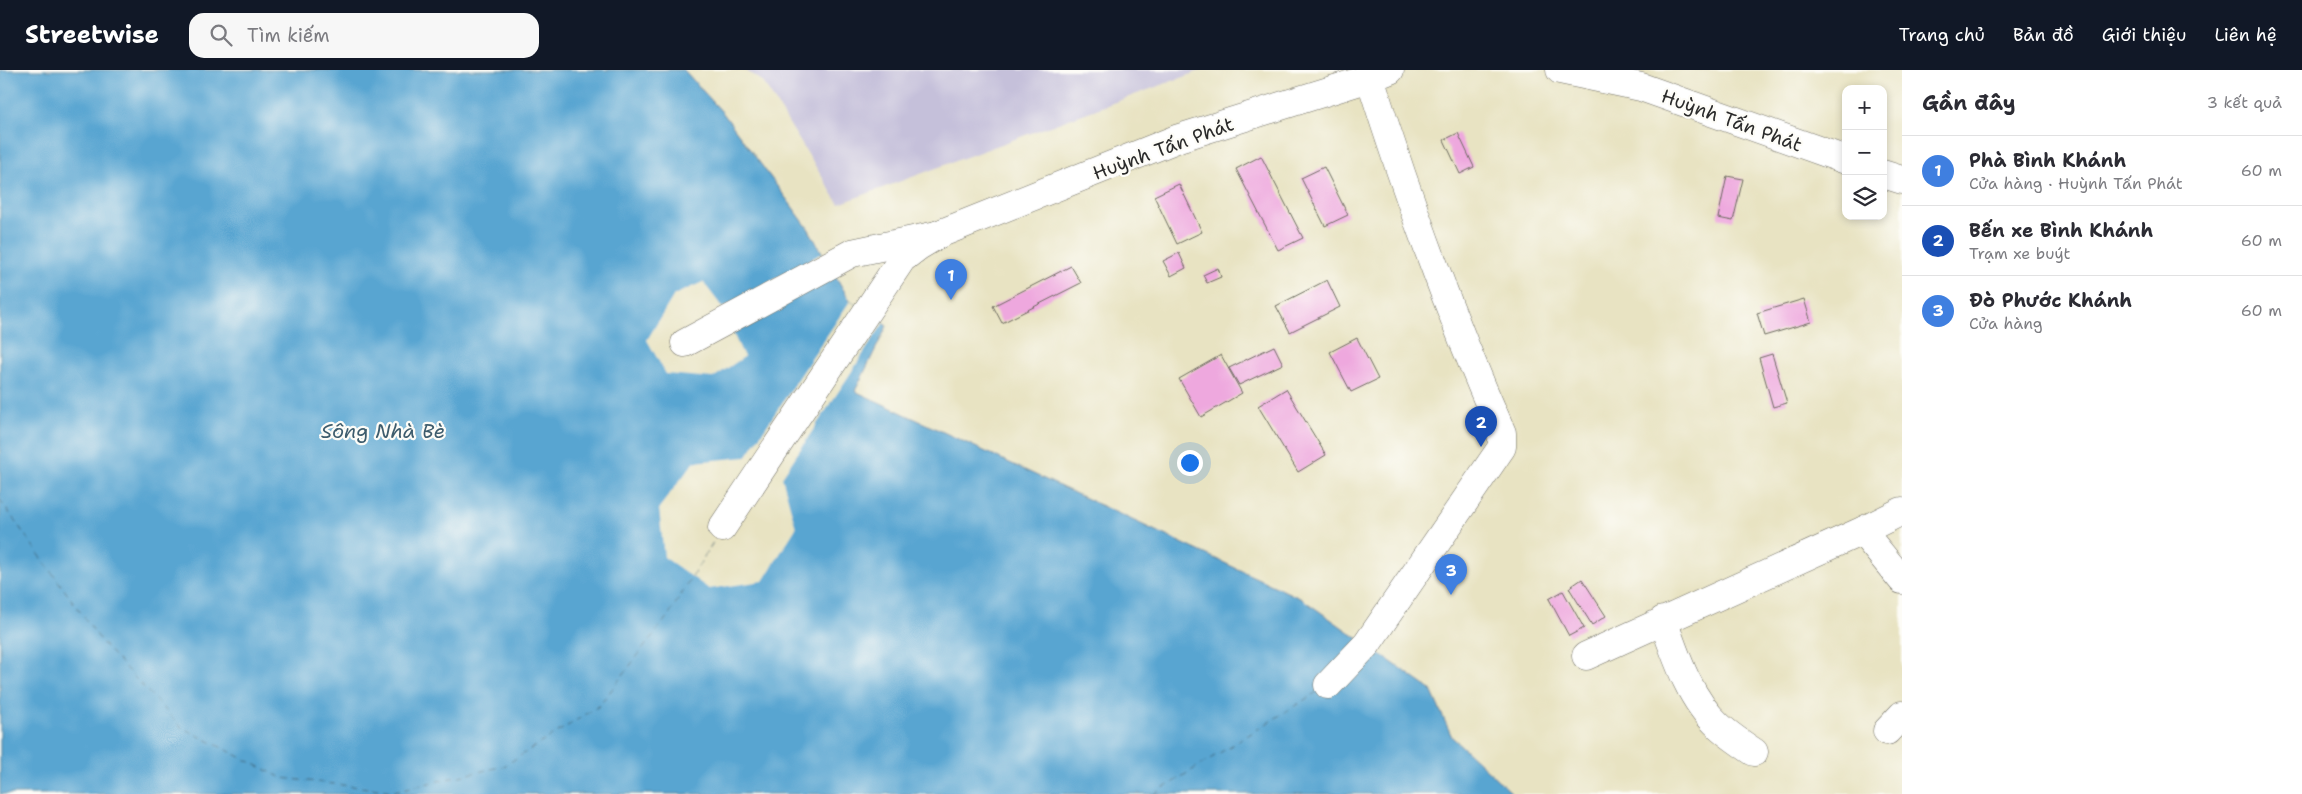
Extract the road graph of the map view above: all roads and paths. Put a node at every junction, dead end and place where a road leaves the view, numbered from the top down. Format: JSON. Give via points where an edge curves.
{"nodes":[{"id":1,"x":1560,"y":70,"type":"edge"},
{"id":2,"x":1380,"y":74,"type":"edge"},
{"id":3,"x":1640,"y":79,"type":"edge"},
{"id":4,"x":1842,"y":158,"type":"edge"},
{"id":5,"x":1886,"y":175,"type":"edge"},
{"id":6,"x":1902,"y":180,"type":"edge"},
{"id":7,"x":939,"y":234,"type":"junction"},
{"id":8,"x":685,"y":343,"type":"dead end"},
{"id":9,"x":1902,"y":511,"type":"edge"},
{"id":10,"x":722,"y":528,"type":"dead end"},
{"id":11,"x":1862,"y":531,"type":"junction"},
{"id":12,"x":1902,"y":580,"type":"edge"},
{"id":13,"x":1662,"y":620,"type":"junction"},
{"id":14,"x":1586,"y":656,"type":"dead end"},
{"id":15,"x":1328,"y":684,"type":"dead end"},
{"id":16,"x":1754,"y":752,"type":"dead end"}],
"edges":[{"from":1,"to":3,"type":"street","name":"Huỳnh Tấn Phát"},
{"from":2,"to":7,"type":"street","name":"Huỳnh Tấn Phát","via":[[1179,138]]},
{"from":2,"to":15,"type":"street","via":[[1398,166],[1453,320],[1502,433],[1502,447],[1370,639]]},
{"from":3,"to":4,"type":"street","name":"Huỳnh Tấn Phát"},
{"from":5,"to":6,"type":"street"},
{"from":7,"to":8,"type":"street","via":[[852,253]]},
{"from":7,"to":10,"type":"street","via":[[902,260]]},
{"from":9,"to":11,"type":"street"},
{"from":11,"to":12,"type":"street"},
{"from":11,"to":13,"type":"street"},
{"from":13,"to":14,"type":"street"},
{"from":13,"to":16,"type":"street","via":[[1676,658],[1700,704],[1718,726]]}]}
